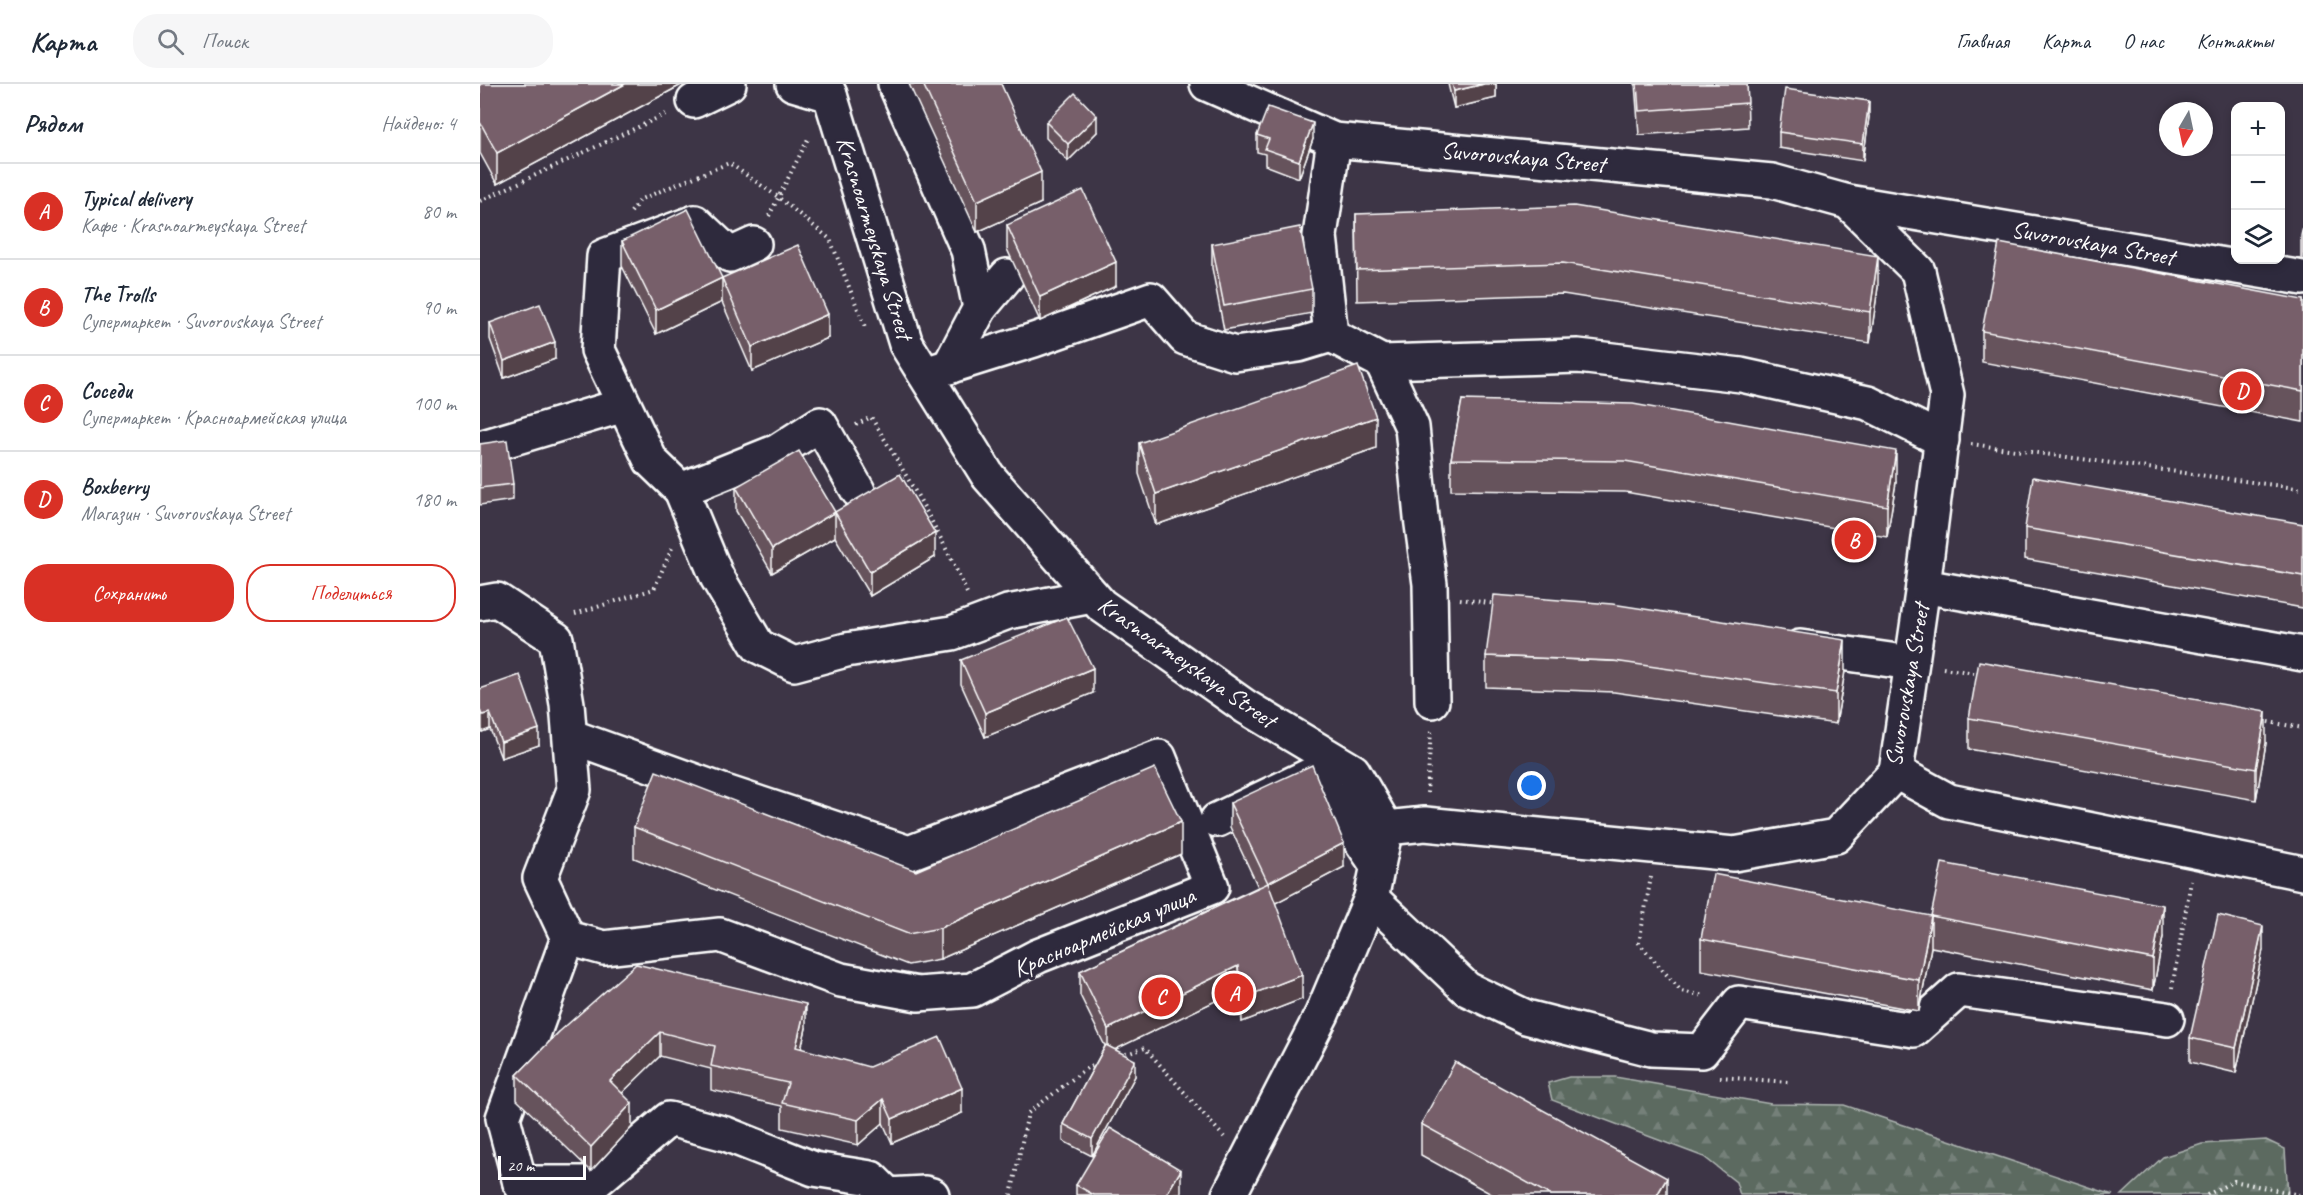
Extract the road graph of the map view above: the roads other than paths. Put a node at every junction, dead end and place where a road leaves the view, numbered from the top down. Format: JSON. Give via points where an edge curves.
{"nodes":[{"id":1,"x":729,"y":84,"type":"edge"},
{"id":2,"x":895,"y":84,"type":"edge"},
{"id":3,"x":1207,"y":84,"type":"edge"},
{"id":4,"x":811,"y":87,"type":"edge"},
{"id":5,"x":694,"y":101,"type":"road end"},
{"id":6,"x":1334,"y":140,"type":"junction"},
{"id":7,"x":1848,"y":202,"type":"junction"},
{"id":8,"x":754,"y":244,"type":"road end"},
{"id":9,"x":1007,"y":276,"type":"dead end"},
{"id":10,"x":2303,"y":278,"type":"edge"},
{"id":11,"x":980,"y":308,"type":"junction"},
{"id":12,"x":1331,"y":335,"type":"junction"},
{"id":13,"x":1382,"y":362,"type":"junction"},
{"id":14,"x":937,"y":370,"type":"junction"},
{"id":15,"x":624,"y":405,"type":"junction"},
{"id":16,"x":1942,"y":440,"type":"junction"},
{"id":17,"x":480,"y":448,"type":"edge"},
{"id":18,"x":858,"y":491,"type":"dead end"},
{"id":19,"x":685,"y":499,"type":"junction"},
{"id":20,"x":1923,"y":586,"type":"junction"},
{"id":21,"x":1092,"y":596,"type":"junction"},
{"id":22,"x":480,"y":603,"type":"edge"},
{"id":23,"x":1773,"y":643,"type":"edge"},
{"id":24,"x":2303,"y":654,"type":"edge"},
{"id":25,"x":1911,"y":663,"type":"junction"},
{"id":26,"x":1432,"y":701,"type":"road end"},
{"id":27,"x":570,"y":736,"type":"junction"},
{"id":28,"x":1896,"y":772,"type":"junction"},
{"id":29,"x":1217,"y":820,"type":"dead end"},
{"id":30,"x":1386,"y":828,"type":"junction"},
{"id":31,"x":1377,"y":865,"type":"junction"},
{"id":32,"x":2303,"y":873,"type":"edge"},
{"id":33,"x":1371,"y":898,"type":"junction"},
{"id":34,"x":568,"y":938,"type":"junction"},
{"id":35,"x":2166,"y":1019,"type":"road end"},
{"id":36,"x":524,"y":1189,"type":"edge"},
{"id":37,"x":887,"y":1195,"type":"edge"},
{"id":38,"x":932,"y":1195,"type":"edge"},
{"id":39,"x":1229,"y":1195,"type":"edge"}],
"edges":[{"from":1,"to":5,"type":"street"},
{"from":2,"to":11,"type":"street","via":[[968,250]]},
{"from":3,"to":6,"type":"street","name":"Suvorovskaya Street"},
{"from":4,"to":14,"type":"street","name":"Krasnoarmeyskaya Street","via":[[906,344]]},
{"from":6,"to":7,"type":"street","name":"Suvorovskaya Street","via":[[1772,181]]},
{"from":6,"to":12,"type":"street","via":[[1320,236]]},
{"from":7,"to":10,"type":"street","name":"Suvorovskaya Street"},
{"from":7,"to":16,"type":"street","name":"Suvorovskaya Street","via":[[1918,271],[1947,396]]},
{"from":8,"to":15,"type":"street","via":[[730,255],[695,222],[604,256],[598,350]]},
{"from":9,"to":11,"type":"street"},
{"from":11,"to":14,"type":"street"},
{"from":12,"to":13,"type":"street"},
{"from":12,"to":14,"type":"street","via":[[1298,345],[1235,354],[1185,338],[1150,299]]},
{"from":13,"to":16,"type":"street","via":[[1578,356],[1741,375],[1868,404]]},
{"from":13,"to":26,"type":"street","via":[[1412,427],[1431,594]]},
{"from":14,"to":21,"type":"street","name":"Krasnoarmeyskaya Street","via":[[988,476]]},
{"from":15,"to":17,"type":"street"},
{"from":15,"to":19,"type":"street","via":[[651,461]]},
{"from":16,"to":20,"type":"street","name":"Suvorovskaya Street"},
{"from":18,"to":19,"type":"street","via":[[820,424],[778,451]]},
{"from":19,"to":21,"type":"street","via":[[717,578],[758,646],[794,664],[846,650],[952,633],[1008,612]]},
{"from":20,"to":24,"type":"street"},
{"from":20,"to":25,"type":"street","name":"Suvorovskaya Street"},
{"from":21,"to":30,"type":"street","name":"Krasnoarmeyskaya Street","via":[[1246,707],[1353,771]]},
{"from":22,"to":27,"type":"street","via":[[497,600],[556,639]]},
{"from":23,"to":25,"type":"street"},
{"from":25,"to":28,"type":"street","name":"Suvorovskaya Street"},
{"from":27,"to":34,"type":"street","via":[[574,790],[540,878]]},
{"from":27,"to":34,"type":"street","name":"Красноармейская улица","via":[[909,853],[1159,758],[1212,887],[1038,956],[972,990],[918,994],[841,980],[720,935],[604,948]]},
{"from":28,"to":30,"type":"street","name":"Suvorovskaya Street","via":[[1836,836],[1734,854],[1425,824]]},
{"from":28,"to":32,"type":"street","via":[[1949,801]]},
{"from":29,"to":31,"type":"street","via":[[1315,773]]},
{"from":30,"to":31,"type":"street"},
{"from":31,"to":33,"type":"street"},
{"from":33,"to":35,"type":"street","via":[[1467,989],[1526,1017],[1651,1049],[1702,1051],[1739,1003],[1914,1030],[1959,990]]},
{"from":33,"to":39,"type":"street","via":[[1322,1014]]},
{"from":34,"to":36,"type":"street","via":[[502,1118]]},
{"from":36,"to":37,"type":"street","via":[[594,1184],[669,1119],[726,1134],[814,1169],[871,1178]]},
{"from":37,"to":38,"type":"street"}]}
